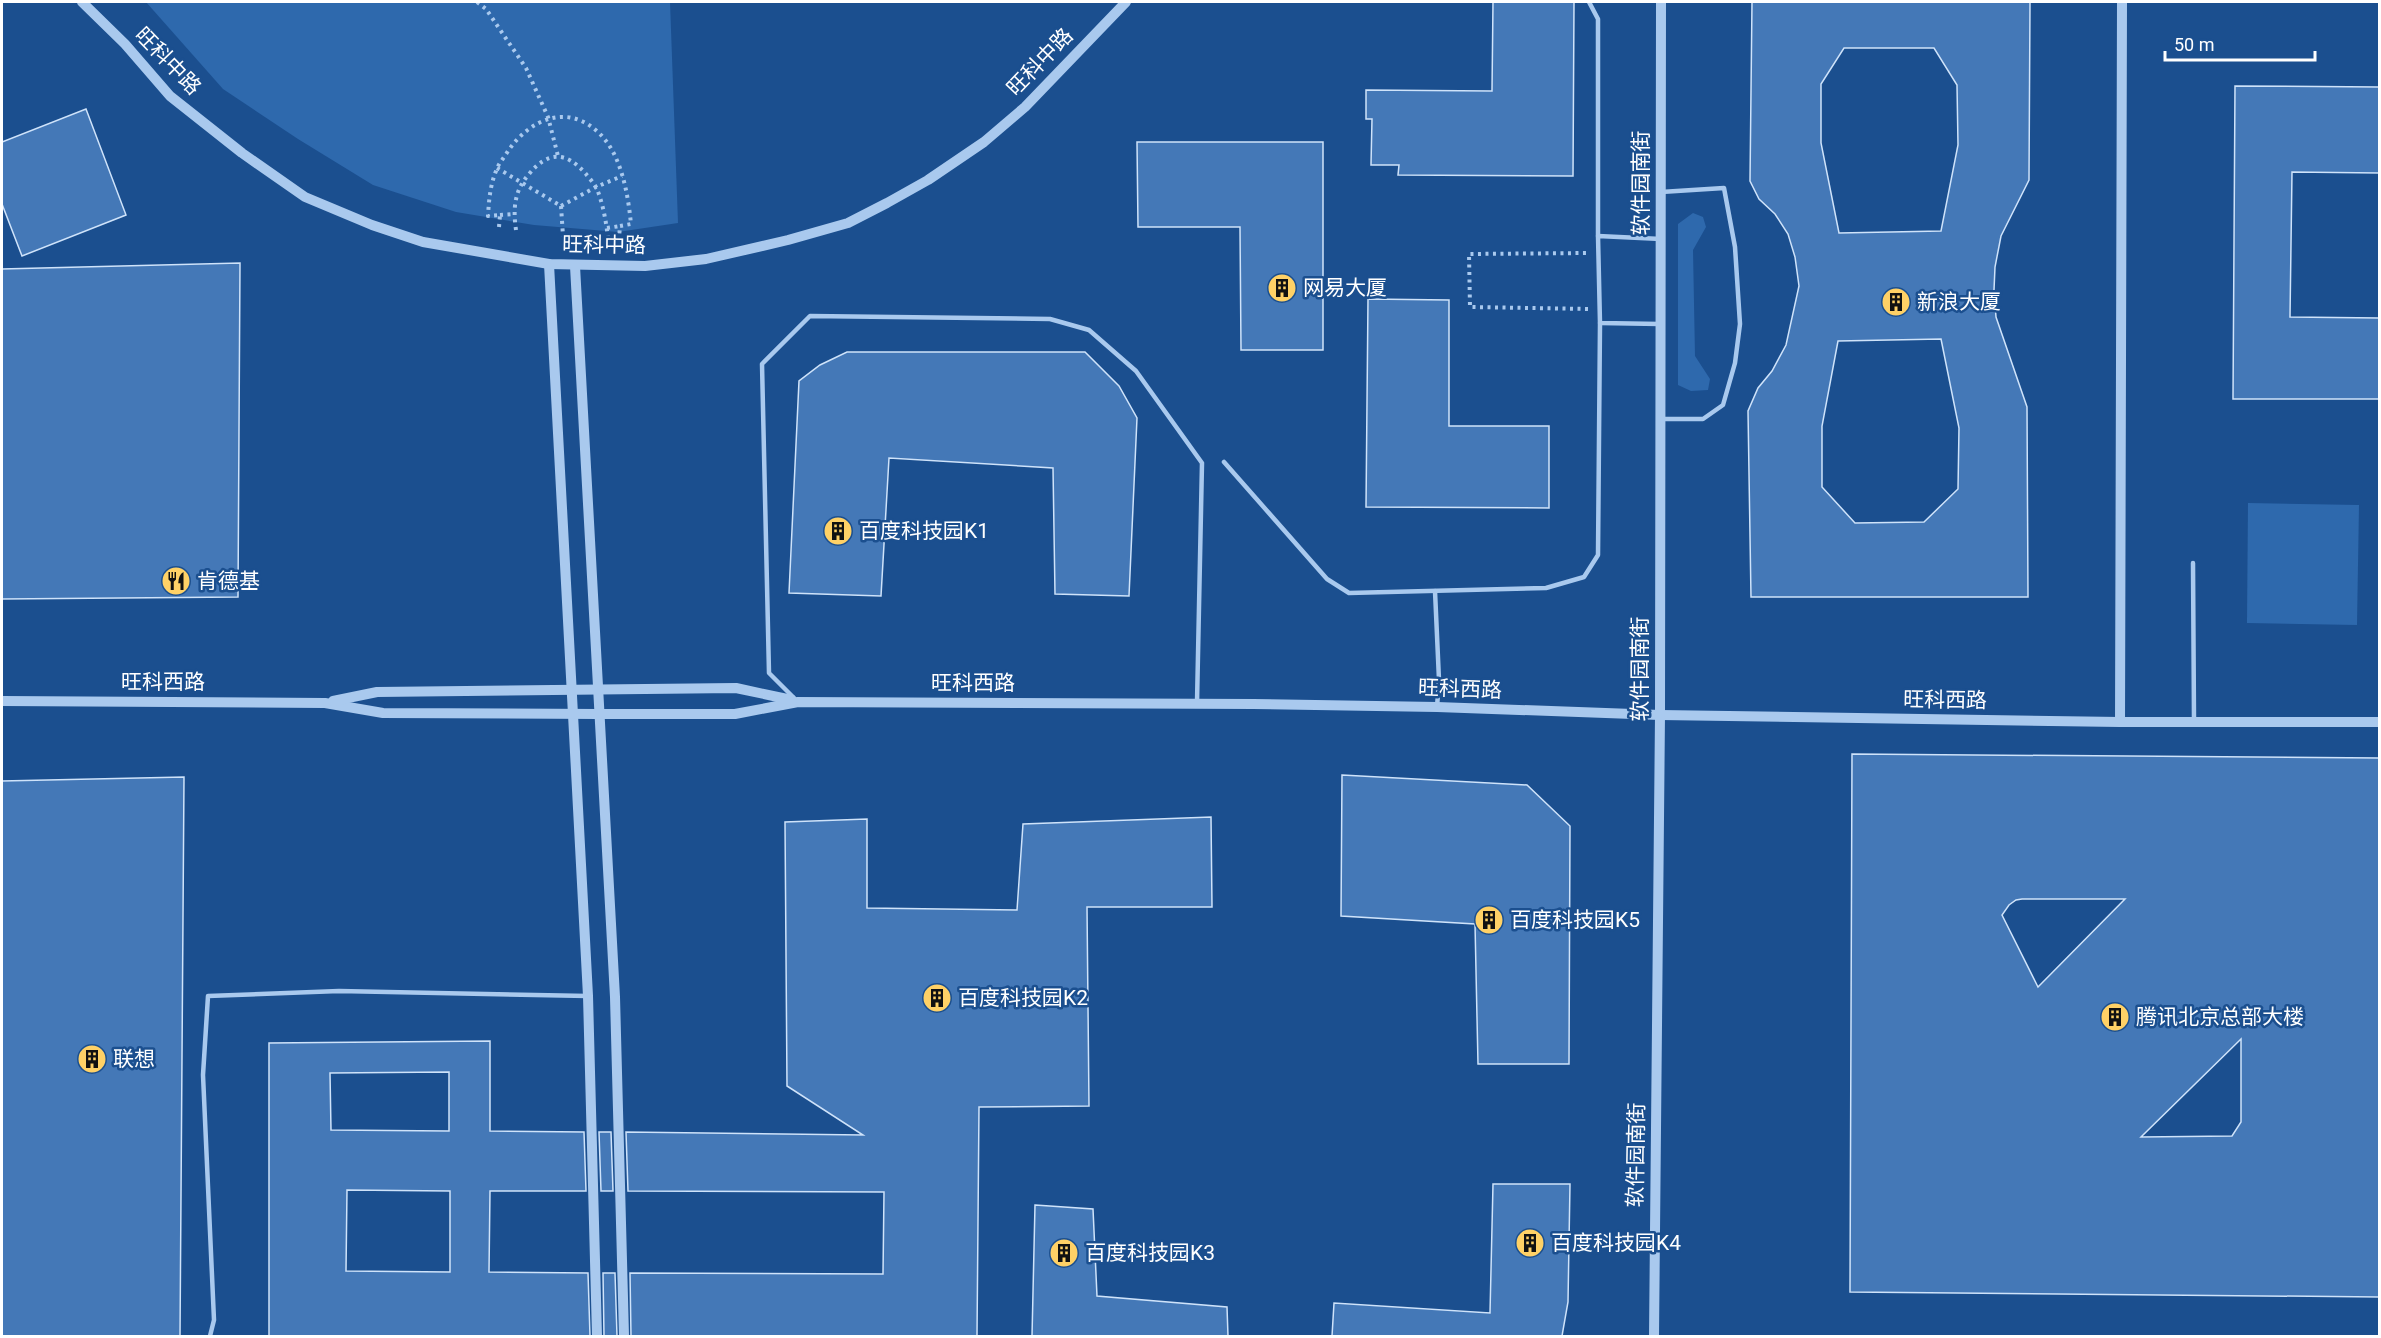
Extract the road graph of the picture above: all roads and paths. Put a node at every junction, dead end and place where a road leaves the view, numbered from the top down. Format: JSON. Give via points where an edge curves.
{"nodes":[{"id":1,"x":82,"y":2,"type":"edge"},
{"id":2,"x":477,"y":2,"type":"edge"},
{"id":3,"x":1126,"y":2,"type":"edge"},
{"id":4,"x":1589,"y":2,"type":"edge"},
{"id":5,"x":1661,"y":2,"type":"edge"},
{"id":6,"x":2122,"y":2,"type":"edge"},
{"id":7,"x":548,"y":117,"type":"junction"},
{"id":8,"x":558,"y":156,"type":"junction"},
{"id":9,"x":497,"y":168,"type":"junction"},
{"id":10,"x":622,"y":176,"type":"junction"},
{"id":11,"x":521,"y":183,"type":"junction"},
{"id":12,"x":596,"y":187,"type":"junction"},
{"id":13,"x":1661,"y":192,"type":"junction"},
{"id":14,"x":561,"y":206,"type":"junction"},
{"id":15,"x":500,"y":214,"type":"junction"},
{"id":16,"x":514,"y":214,"type":"junction"},
{"id":17,"x":620,"y":226,"type":"junction"},
{"id":18,"x":498,"y":227,"type":"dead end"},
{"id":19,"x":607,"y":228,"type":"junction"},
{"id":20,"x":516,"y":230,"type":"dead end"},
{"id":21,"x":563,"y":236,"type":"dead end"},
{"id":22,"x":1598,"y":236,"type":"junction"},
{"id":23,"x":608,"y":238,"type":"dead end"},
{"id":24,"x":619,"y":238,"type":"dead end"},
{"id":25,"x":1661,"y":239,"type":"junction"},
{"id":26,"x":1598,"y":253,"type":"junction"},
{"id":27,"x":549,"y":264,"type":"junction"},
{"id":28,"x":575,"y":266,"type":"junction"},
{"id":29,"x":1600,"y":309,"type":"junction"},
{"id":30,"x":1600,"y":323,"type":"junction"},
{"id":31,"x":1660,"y":324,"type":"junction"},
{"id":32,"x":1660,"y":419,"type":"junction"},
{"id":33,"x":1224,"y":462,"type":"dead end"},
{"id":34,"x":2193,"y":563,"type":"dead end"},
{"id":35,"x":1435,"y":591,"type":"junction"},
{"id":36,"x":597,"y":689,"type":"junction"},
{"id":37,"x":571,"y":690,"type":"junction"},
{"id":38,"x":2,"y":701,"type":"edge"},
{"id":39,"x":798,"y":702,"type":"junction"},
{"id":40,"x":325,"y":703,"type":"junction"},
{"id":41,"x":1197,"y":703,"type":"junction"},
{"id":42,"x":1437,"y":707,"type":"junction"},
{"id":43,"x":572,"y":714,"type":"junction"},
{"id":44,"x":598,"y":714,"type":"junction"},
{"id":45,"x":1660,"y":715,"type":"junction"},
{"id":46,"x":2120,"y":722,"type":"junction"},
{"id":47,"x":2194,"y":722,"type":"junction"},
{"id":48,"x":2379,"y":723,"type":"edge"},
{"id":49,"x":588,"y":996,"type":"junction"},
{"id":50,"x":210,"y":1336,"type":"edge"},
{"id":51,"x":597,"y":1336,"type":"edge"},
{"id":52,"x":624,"y":1336,"type":"edge"},
{"id":53,"x":1654,"y":1336,"type":"edge"}],
"edges":[{"from":1,"to":27,"type":"street","name":"旺科中路","via":[[170,96],[305,197],[423,242]]},
{"from":2,"to":7,"type":"path","via":[[486,9],[526,68]]},
{"from":3,"to":28,"type":"street","name":"旺科中路","via":[[1025,107],[984,142],[928,180],[848,223],[706,259],[645,266]]},
{"from":4,"to":22,"type":"lane","via":[[1598,19]]},
{"from":5,"to":13,"type":"street","name":"软件园南街"},
{"from":6,"to":46,"type":"street"},
{"from":7,"to":8,"type":"path"},
{"from":7,"to":9,"type":"path","via":[[513,144]]},
{"from":7,"to":10,"type":"path","via":[[570,118],[601,135]]},
{"from":8,"to":11,"type":"path","via":[[538,162]]},
{"from":8,"to":12,"type":"path","via":[[578,164]]},
{"from":9,"to":11,"type":"path"},
{"from":9,"to":15,"type":"path","via":[[488,216]]},
{"from":10,"to":12,"type":"path"},
{"from":10,"to":17,"type":"path","via":[[631,224]]},
{"from":11,"to":14,"type":"path"},
{"from":11,"to":16,"type":"path"},
{"from":12,"to":14,"type":"path"},
{"from":12,"to":19,"type":"path"},
{"from":13,"to":25,"type":"street","name":"软件园南街"},
{"from":13,"to":32,"type":"lane","via":[[1724,188],[1735,247],[1740,324],[1735,363],[1723,405],[1703,419]]},
{"from":14,"to":21,"type":"path"},
{"from":15,"to":16,"type":"path"},
{"from":15,"to":18,"type":"path"},
{"from":16,"to":20,"type":"path"},
{"from":17,"to":19,"type":"path"},
{"from":17,"to":24,"type":"path"},
{"from":19,"to":23,"type":"path"},
{"from":22,"to":25,"type":"lane"},
{"from":22,"to":26,"type":"lane"},
{"from":25,"to":31,"type":"street","name":"软件园南街"},
{"from":26,"to":29,"type":"lane"},
{"from":26,"to":29,"type":"path","via":[[1469,254],[1470,308]]},
{"from":27,"to":28,"type":"street","name":"旺科中路"},
{"from":27,"to":37,"type":"street"},
{"from":28,"to":36,"type":"street"},
{"from":29,"to":30,"type":"lane"},
{"from":30,"to":31,"type":"lane"},
{"from":30,"to":35,"type":"lane","via":[[1598,555],[1584,577],[1546,588]]},
{"from":31,"to":32,"type":"street","name":"软件园南街"},
{"from":32,"to":45,"type":"street","name":"软件园南街"},
{"from":33,"to":35,"type":"lane","via":[[1327,579],[1349,593]]},
{"from":34,"to":47,"type":"lane"},
{"from":35,"to":42,"type":"lane"},
{"from":36,"to":37,"type":"street"},
{"from":36,"to":39,"type":"street","via":[[736,688]]},
{"from":36,"to":44,"type":"street"},
{"from":37,"to":40,"type":"street","via":[[377,692]]},
{"from":37,"to":43,"type":"street"},
{"from":38,"to":40,"type":"street","name":"旺科西路"},
{"from":39,"to":41,"type":"street","name":"旺科西路"},
{"from":39,"to":41,"type":"lane","via":[[769,673],[762,364],[810,316],[1050,319],[1089,330],[1136,370],[1202,463]]},
{"from":39,"to":44,"type":"street","via":[[735,714]]},
{"from":40,"to":43,"type":"street","via":[[383,713]]},
{"from":41,"to":42,"type":"street","name":"旺科西路"},
{"from":42,"to":45,"type":"street","name":"旺科西路"},
{"from":43,"to":44,"type":"street"},
{"from":43,"to":49,"type":"street"},
{"from":44,"to":52,"type":"street","via":[[615,997]]},
{"from":45,"to":46,"type":"street","name":"旺科西路"},
{"from":45,"to":53,"type":"street","name":"软件园南街"},
{"from":46,"to":47,"type":"street","name":"旺科西路"},
{"from":47,"to":48,"type":"street","name":"旺科西路"},
{"from":49,"to":50,"type":"lane","via":[[339,991],[208,996],[203,1074],[214,1320]]},
{"from":49,"to":51,"type":"street"}]}
